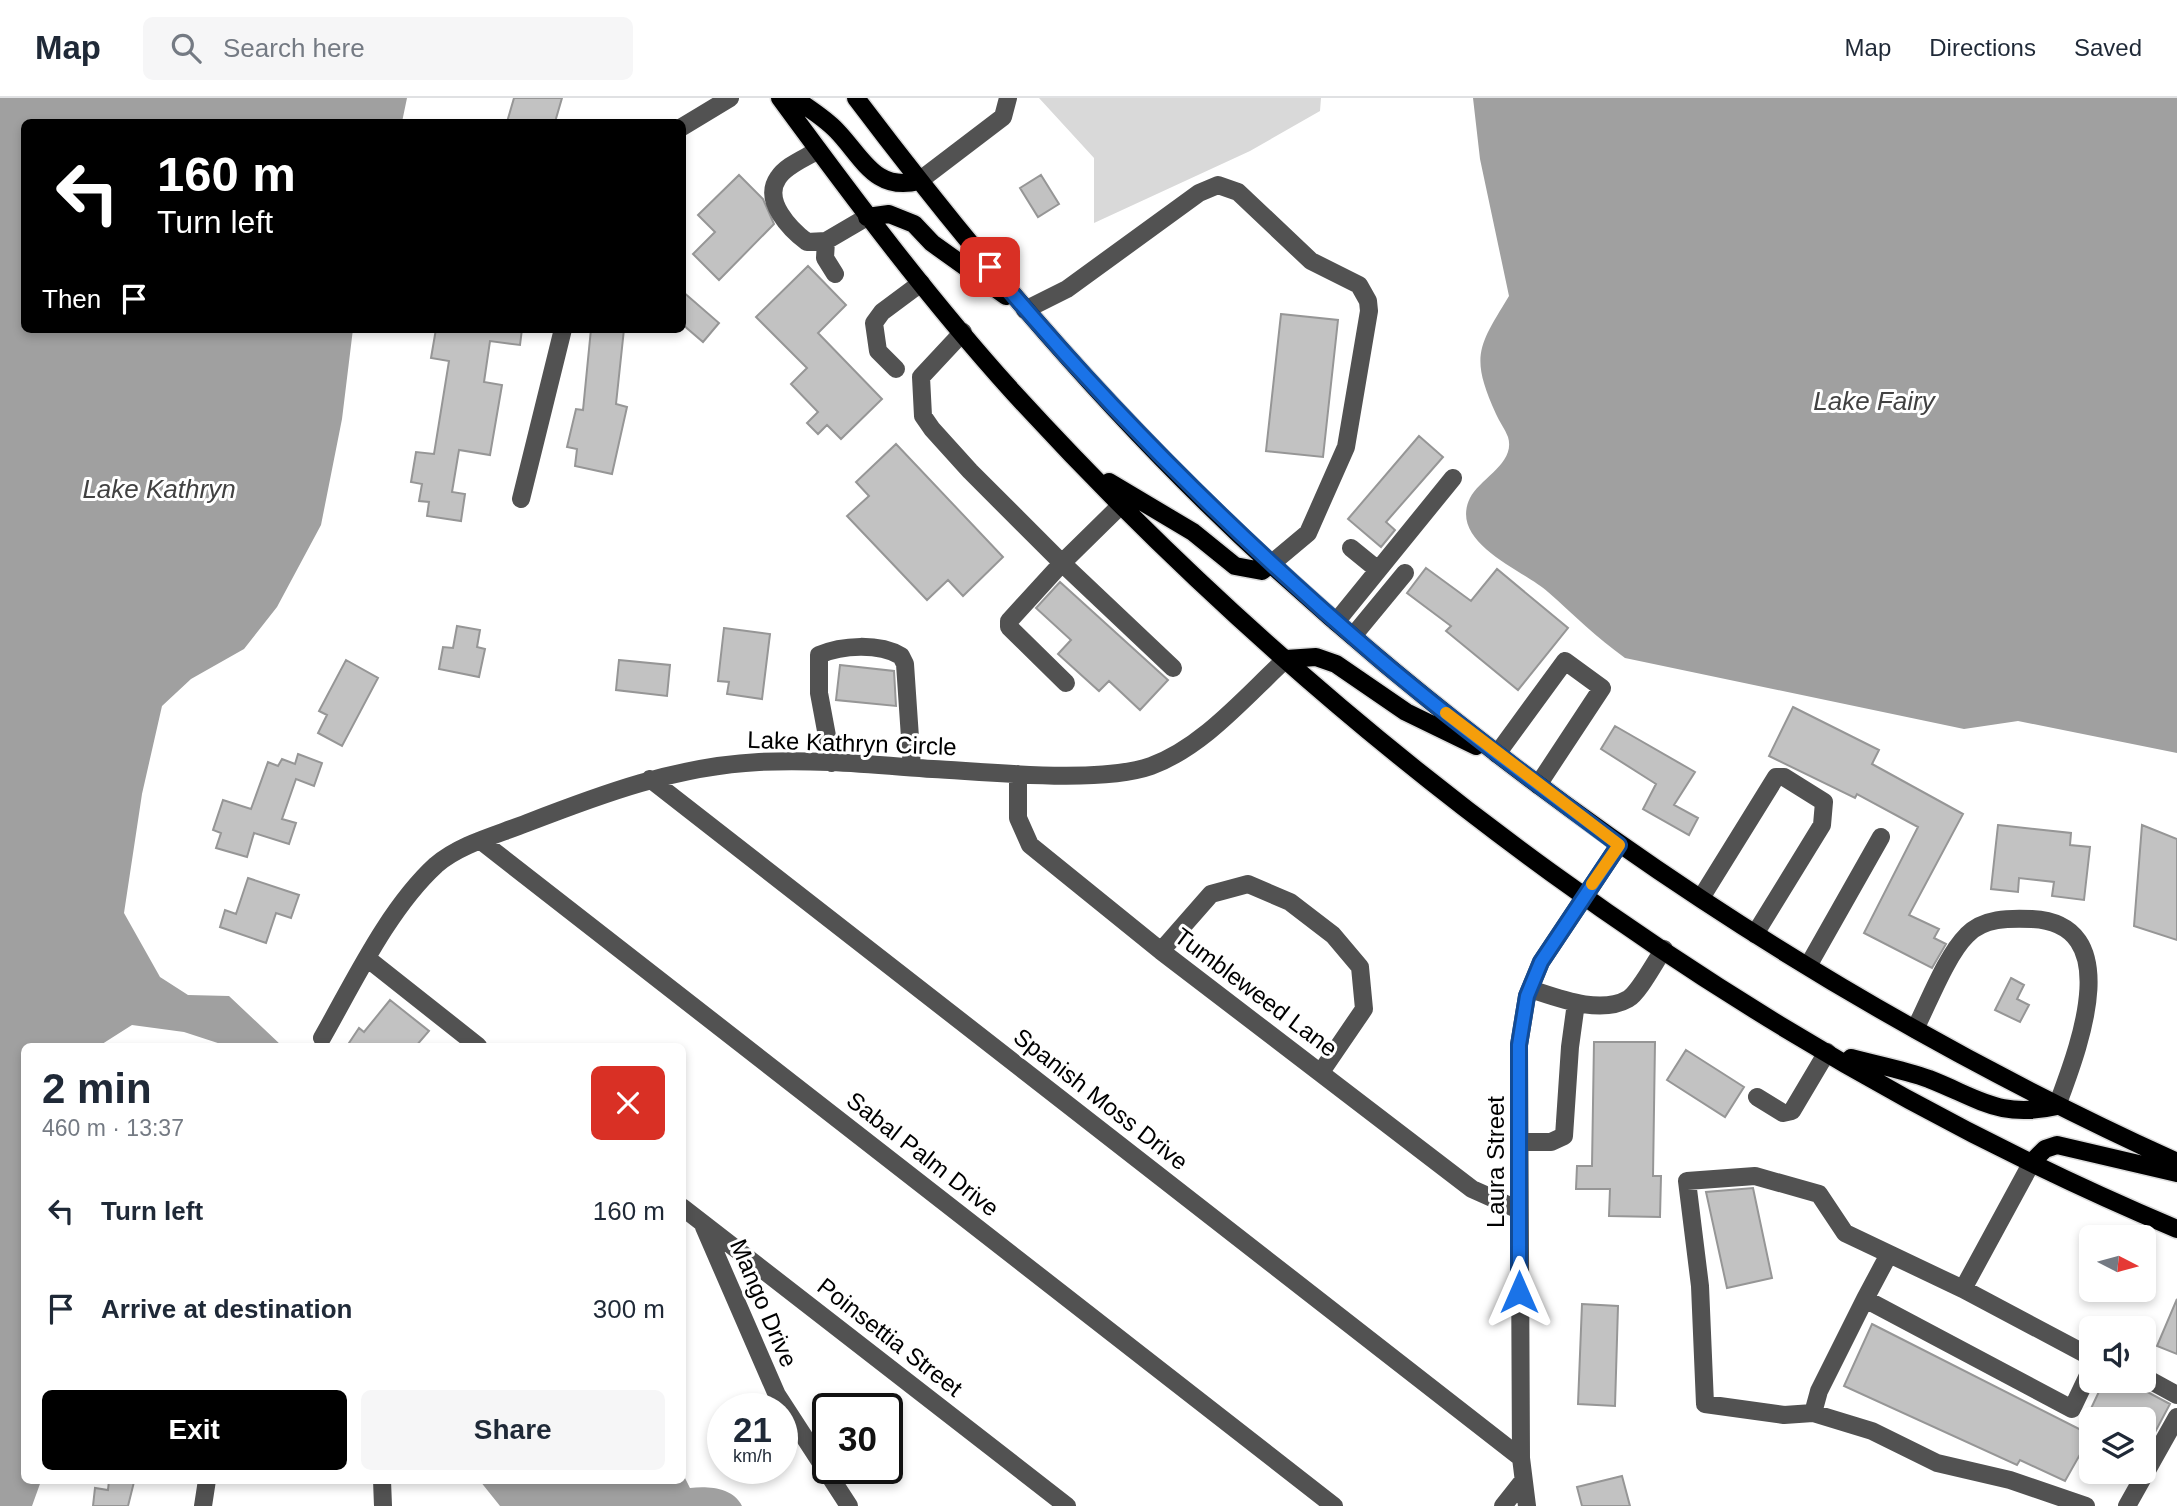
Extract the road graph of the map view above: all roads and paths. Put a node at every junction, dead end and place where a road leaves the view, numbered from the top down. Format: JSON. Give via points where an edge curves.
{"nodes":[{"id":1,"x":730,"y":98,"type":"edge"},
{"id":2,"x":780,"y":98,"type":"edge"},
{"id":3,"x":794,"y":98,"type":"edge"},
{"id":4,"x":1008,"y":98,"type":"edge"},
{"id":5,"x":863,"y":101,"type":"edge"},
{"id":6,"x":686,"y":125,"type":"edge"},
{"id":7,"x":818,"y":150,"type":"junction"},
{"id":8,"x":919,"y":181,"type":"junction"},
{"id":9,"x":867,"y":217,"type":"junction"},
{"id":10,"x":825,"y":241,"type":"junction"},
{"id":11,"x":835,"y":274,"type":"dead end"},
{"id":12,"x":921,"y":283,"type":"junction"},
{"id":13,"x":1026,"y":310,"type":"junction"},
{"id":14,"x":963,"y":332,"type":"junction"},
{"id":15,"x":562,"y":333,"type":"edge"},
{"id":16,"x":896,"y":369,"type":"dead end"},
{"id":17,"x":1085,"y":467,"type":"junction"},
{"id":18,"x":1453,"y":478,"type":"dead end"},
{"id":19,"x":521,"y":499,"type":"dead end"},
{"id":20,"x":1122,"y":505,"type":"junction"},
{"id":21,"x":1351,"y":548,"type":"dead end"},
{"id":22,"x":1062,"y":563,"type":"junction"},
{"id":23,"x":1271,"y":564,"type":"junction"},
{"id":24,"x":1378,"y":570,"type":"junction"},
{"id":25,"x":1405,"y":573,"type":"dead end"},
{"id":26,"x":1336,"y":622,"type":"junction"},
{"id":27,"x":1353,"y":636,"type":"junction"},
{"id":28,"x":1286,"y":659,"type":"junction"},
{"id":29,"x":1172,"y":668,"type":"dead end"},
{"id":30,"x":1066,"y":683,"type":"dead end"},
{"id":31,"x":1501,"y":756,"type":"junction"},
{"id":32,"x":832,"y":763,"type":"junction"},
{"id":33,"x":912,"y":767,"type":"junction"},
{"id":34,"x":1018,"y":774,"type":"junction"},
{"id":35,"x":650,"y":779,"type":"junction"},
{"id":36,"x":1538,"y":785,"type":"junction"},
{"id":37,"x":1881,"y":837,"type":"dead end"},
{"id":38,"x":481,"y":841,"type":"junction"},
{"id":39,"x":1619,"y":845,"type":"junction"},
{"id":40,"x":1584,"y":894,"type":"junction"},
{"id":41,"x":1701,"y":898,"type":"junction"},
{"id":42,"x":1755,"y":934,"type":"junction"},
{"id":43,"x":1664,"y":949,"type":"junction"},
{"id":44,"x":1160,"y":951,"type":"junction"},
{"id":45,"x":368,"y":959,"type":"junction"},
{"id":46,"x":1808,"y":966,"type":"junction"},
{"id":47,"x":1530,"y":989,"type":"junction"},
{"id":48,"x":1577,"y":1003,"type":"junction"},
{"id":49,"x":1915,"y":1029,"type":"junction"},
{"id":50,"x":322,"y":1038,"type":"dead end"},
{"id":51,"x":474,"y":1043,"type":"edge"},
{"id":52,"x":1827,"y":1052,"type":"junction"},
{"id":53,"x":1321,"y":1072,"type":"junction"},
{"id":54,"x":1757,"y":1097,"type":"dead end"},
{"id":55,"x":2057,"y":1106,"type":"junction"},
{"id":56,"x":1519,"y":1142,"type":"junction"},
{"id":57,"x":2032,"y":1162,"type":"junction"},
{"id":58,"x":2177,"y":1162,"type":"edge"},
{"id":59,"x":2177,"y":1173,"type":"edge"},
{"id":60,"x":1519,"y":1210,"type":"junction"},
{"id":61,"x":686,"y":1211,"type":"edge"},
{"id":62,"x":703,"y":1224,"type":"junction"},
{"id":63,"x":2177,"y":1229,"type":"edge"},
{"id":64,"x":1889,"y":1254,"type":"junction"},
{"id":65,"x":1963,"y":1289,"type":"junction"},
{"id":66,"x":1865,"y":1299,"type":"junction"},
{"id":67,"x":2079,"y":1351,"type":"edge"},
{"id":68,"x":2156,"y":1384,"type":"edge"},
{"id":69,"x":2079,"y":1393,"type":"edge"},
{"id":70,"x":2177,"y":1395,"type":"edge"},
{"id":71,"x":1813,"y":1413,"type":"junction"},
{"id":72,"x":2177,"y":1417,"type":"edge"},
{"id":73,"x":1521,"y":1458,"type":"junction"},
{"id":74,"x":1522,"y":1482,"type":"junction"},
{"id":75,"x":206,"y":1484,"type":"edge"},
{"id":76,"x":382,"y":1484,"type":"edge"},
{"id":77,"x":202,"y":1506,"type":"edge"},
{"id":78,"x":383,"y":1506,"type":"edge"},
{"id":79,"x":849,"y":1506,"type":"edge"},
{"id":80,"x":1067,"y":1506,"type":"edge"},
{"id":81,"x":1334,"y":1506,"type":"edge"},
{"id":82,"x":1503,"y":1506,"type":"edge"},
{"id":83,"x":1527,"y":1506,"type":"edge"},
{"id":84,"x":2085,"y":1506,"type":"edge"},
{"id":85,"x":2127,"y":1506,"type":"edge"}],
"edges":[{"from":1,"to":6,"type":"street"},
{"from":2,"to":7,"type":"main road"},
{"from":3,"to":8,"type":"main road","via":[[835,129],[883,179],[902,185]]},
{"from":4,"to":8,"type":"street","via":[[1003,117]]},
{"from":5,"to":8,"type":"main road"},
{"from":7,"to":9,"type":"main road"},
{"from":7,"to":10,"type":"street","via":[[784,170],[774,190],[786,225],[807,243]]},
{"from":8,"to":13,"type":"main road"},
{"from":9,"to":10,"type":"street"},
{"from":9,"to":12,"type":"main road"},
{"from":9,"to":13,"type":"main road","via":[[889,214],[914,224],[932,243]]},
{"from":10,"to":11,"type":"street","via":[[825,258]]},
{"from":12,"to":14,"type":"main road"},
{"from":12,"to":16,"type":"street","via":[[874,323],[878,351]]},
{"from":13,"to":23,"type":"main road","via":[[1087,379]]},
{"from":13,"to":23,"type":"street","via":[[1067,289],[1199,193],[1218,185],[1238,192],[1311,261],[1359,285],[1369,311],[1346,447],[1308,533]]},
{"from":14,"to":17,"type":"main road"},
{"from":14,"to":22,"type":"street","via":[[921,377],[923,416],[970,471]]},
{"from":15,"to":19,"type":"street"},
{"from":17,"to":20,"type":"main road"},
{"from":17,"to":23,"type":"main road","via":[[1193,532],[1235,566],[1262,571]]},
{"from":18,"to":24,"type":"street"},
{"from":20,"to":22,"type":"street"},
{"from":20,"to":28,"type":"main road"},
{"from":21,"to":24,"type":"street"},
{"from":22,"to":29,"type":"street"},
{"from":22,"to":30,"type":"street","via":[[1009,621],[1009,627]]},
{"from":23,"to":26,"type":"main road"},
{"from":24,"to":26,"type":"street"},
{"from":25,"to":27,"type":"street"},
{"from":26,"to":27,"type":"main road"},
{"from":27,"to":31,"type":"main road"},
{"from":28,"to":31,"type":"main road","via":[[1316,657],[1336,664],[1406,712]]},
{"from":28,"to":34,"type":"street","name":"Lake Kathryn Circle","via":[[1189,748],[1168,759],[1122,772]]},
{"from":28,"to":40,"type":"main road","via":[[1404,759]]},
{"from":31,"to":36,"type":"main road"},
{"from":31,"to":36,"type":"street","via":[[1564,662],[1602,688]]},
{"from":32,"to":33,"type":"street","name":"Lake Kathryn Circle"},
{"from":32,"to":33,"type":"street","via":[[819,693],[819,655],[854,648],[883,649],[901,656],[905,664]]},
{"from":32,"to":35,"type":"street","name":"Lake Kathryn Circle","via":[[758,762]]},
{"from":33,"to":34,"type":"street","name":"Lake Kathryn Circle"},
{"from":34,"to":44,"type":"street","name":"Tumbleweed Lane","via":[[1018,818],[1030,845]]},
{"from":35,"to":38,"type":"street","name":"Lake Kathryn Circle"},
{"from":35,"to":73,"type":"street","name":"Spanish Moss Drive"},
{"from":36,"to":39,"type":"main road"},
{"from":37,"to":46,"type":"street"},
{"from":38,"to":45,"type":"street","name":"Lake Kathryn Circle","via":[[457,850],[412,888]]},
{"from":38,"to":81,"type":"street","name":"Sabal Palm Drive"},
{"from":39,"to":40,"type":"street","name":"Laura Street"},
{"from":39,"to":41,"type":"main road"},
{"from":40,"to":43,"type":"main road"},
{"from":40,"to":47,"type":"street","name":"Laura Street","via":[[1541,962]]},
{"from":41,"to":42,"type":"main road"},
{"from":41,"to":42,"type":"street","via":[[1776,777],[1824,802],[1822,825]]},
{"from":42,"to":46,"type":"main road"},
{"from":43,"to":48,"type":"street","via":[[1630,998],[1612,1004]]},
{"from":43,"to":52,"type":"main road"},
{"from":44,"to":53,"type":"street","name":"Tumbleweed Lane"},
{"from":44,"to":53,"type":"street","via":[[1211,894],[1248,884],[1290,902],[1333,935],[1360,967],[1364,1009]]},
{"from":45,"to":50,"type":"street","name":"Lake Kathryn Circle"},
{"from":45,"to":51,"type":"street"},
{"from":46,"to":49,"type":"main road"},
{"from":47,"to":48,"type":"street"},
{"from":47,"to":56,"type":"street","name":"Laura Street","via":[[1519,1045]]},
{"from":48,"to":56,"type":"street","via":[[1564,1136],[1551,1142]]},
{"from":49,"to":55,"type":"main road"},
{"from":49,"to":55,"type":"street","via":[[1955,952],[1983,923],[2015,918],[2061,926],[2076,937],[2088,964],[2090,991],[2082,1040]]},
{"from":52,"to":54,"type":"street","via":[[1792,1111],[1783,1113]]},
{"from":52,"to":55,"type":"main road","via":[[1927,1079],[1998,1108],[2030,1112]]},
{"from":52,"to":57,"type":"main road"},
{"from":53,"to":60,"type":"street","name":"Tumbleweed Lane","via":[[1472,1189]]},
{"from":55,"to":58,"type":"main road"},
{"from":56,"to":60,"type":"street","name":"Laura Street"},
{"from":57,"to":59,"type":"main road","via":[[2045,1149],[2057,1146]]},
{"from":57,"to":63,"type":"main road"},
{"from":57,"to":65,"type":"street"},
{"from":60,"to":73,"type":"street","name":"Laura Street"},
{"from":61,"to":62,"type":"street","name":"Poinsettia Street"},
{"from":62,"to":79,"type":"street","name":"Mango Drive","via":[[777,1395]]},
{"from":62,"to":80,"type":"street","name":"Poinsettia Street"},
{"from":64,"to":65,"type":"street"},
{"from":64,"to":66,"type":"street"},
{"from":64,"to":71,"type":"street","via":[[1845,1233],[1819,1194],[1755,1176],[1687,1181],[1700,1286],[1704,1404],[1784,1415]]},
{"from":65,"to":67,"type":"street"},
{"from":66,"to":69,"type":"street","via":[[2071,1409]]},
{"from":66,"to":71,"type":"street","via":[[1819,1391]]},
{"from":68,"to":70,"type":"street"},
{"from":71,"to":84,"type":"street","via":[[1872,1431],[1937,1463],[2010,1480]]},
{"from":72,"to":85,"type":"street"},
{"from":73,"to":74,"type":"street","name":"Laura Street"},
{"from":74,"to":82,"type":"street"},
{"from":74,"to":83,"type":"street","name":"Laura Street"},
{"from":75,"to":77,"type":"street"},
{"from":76,"to":78,"type":"street"}]}
